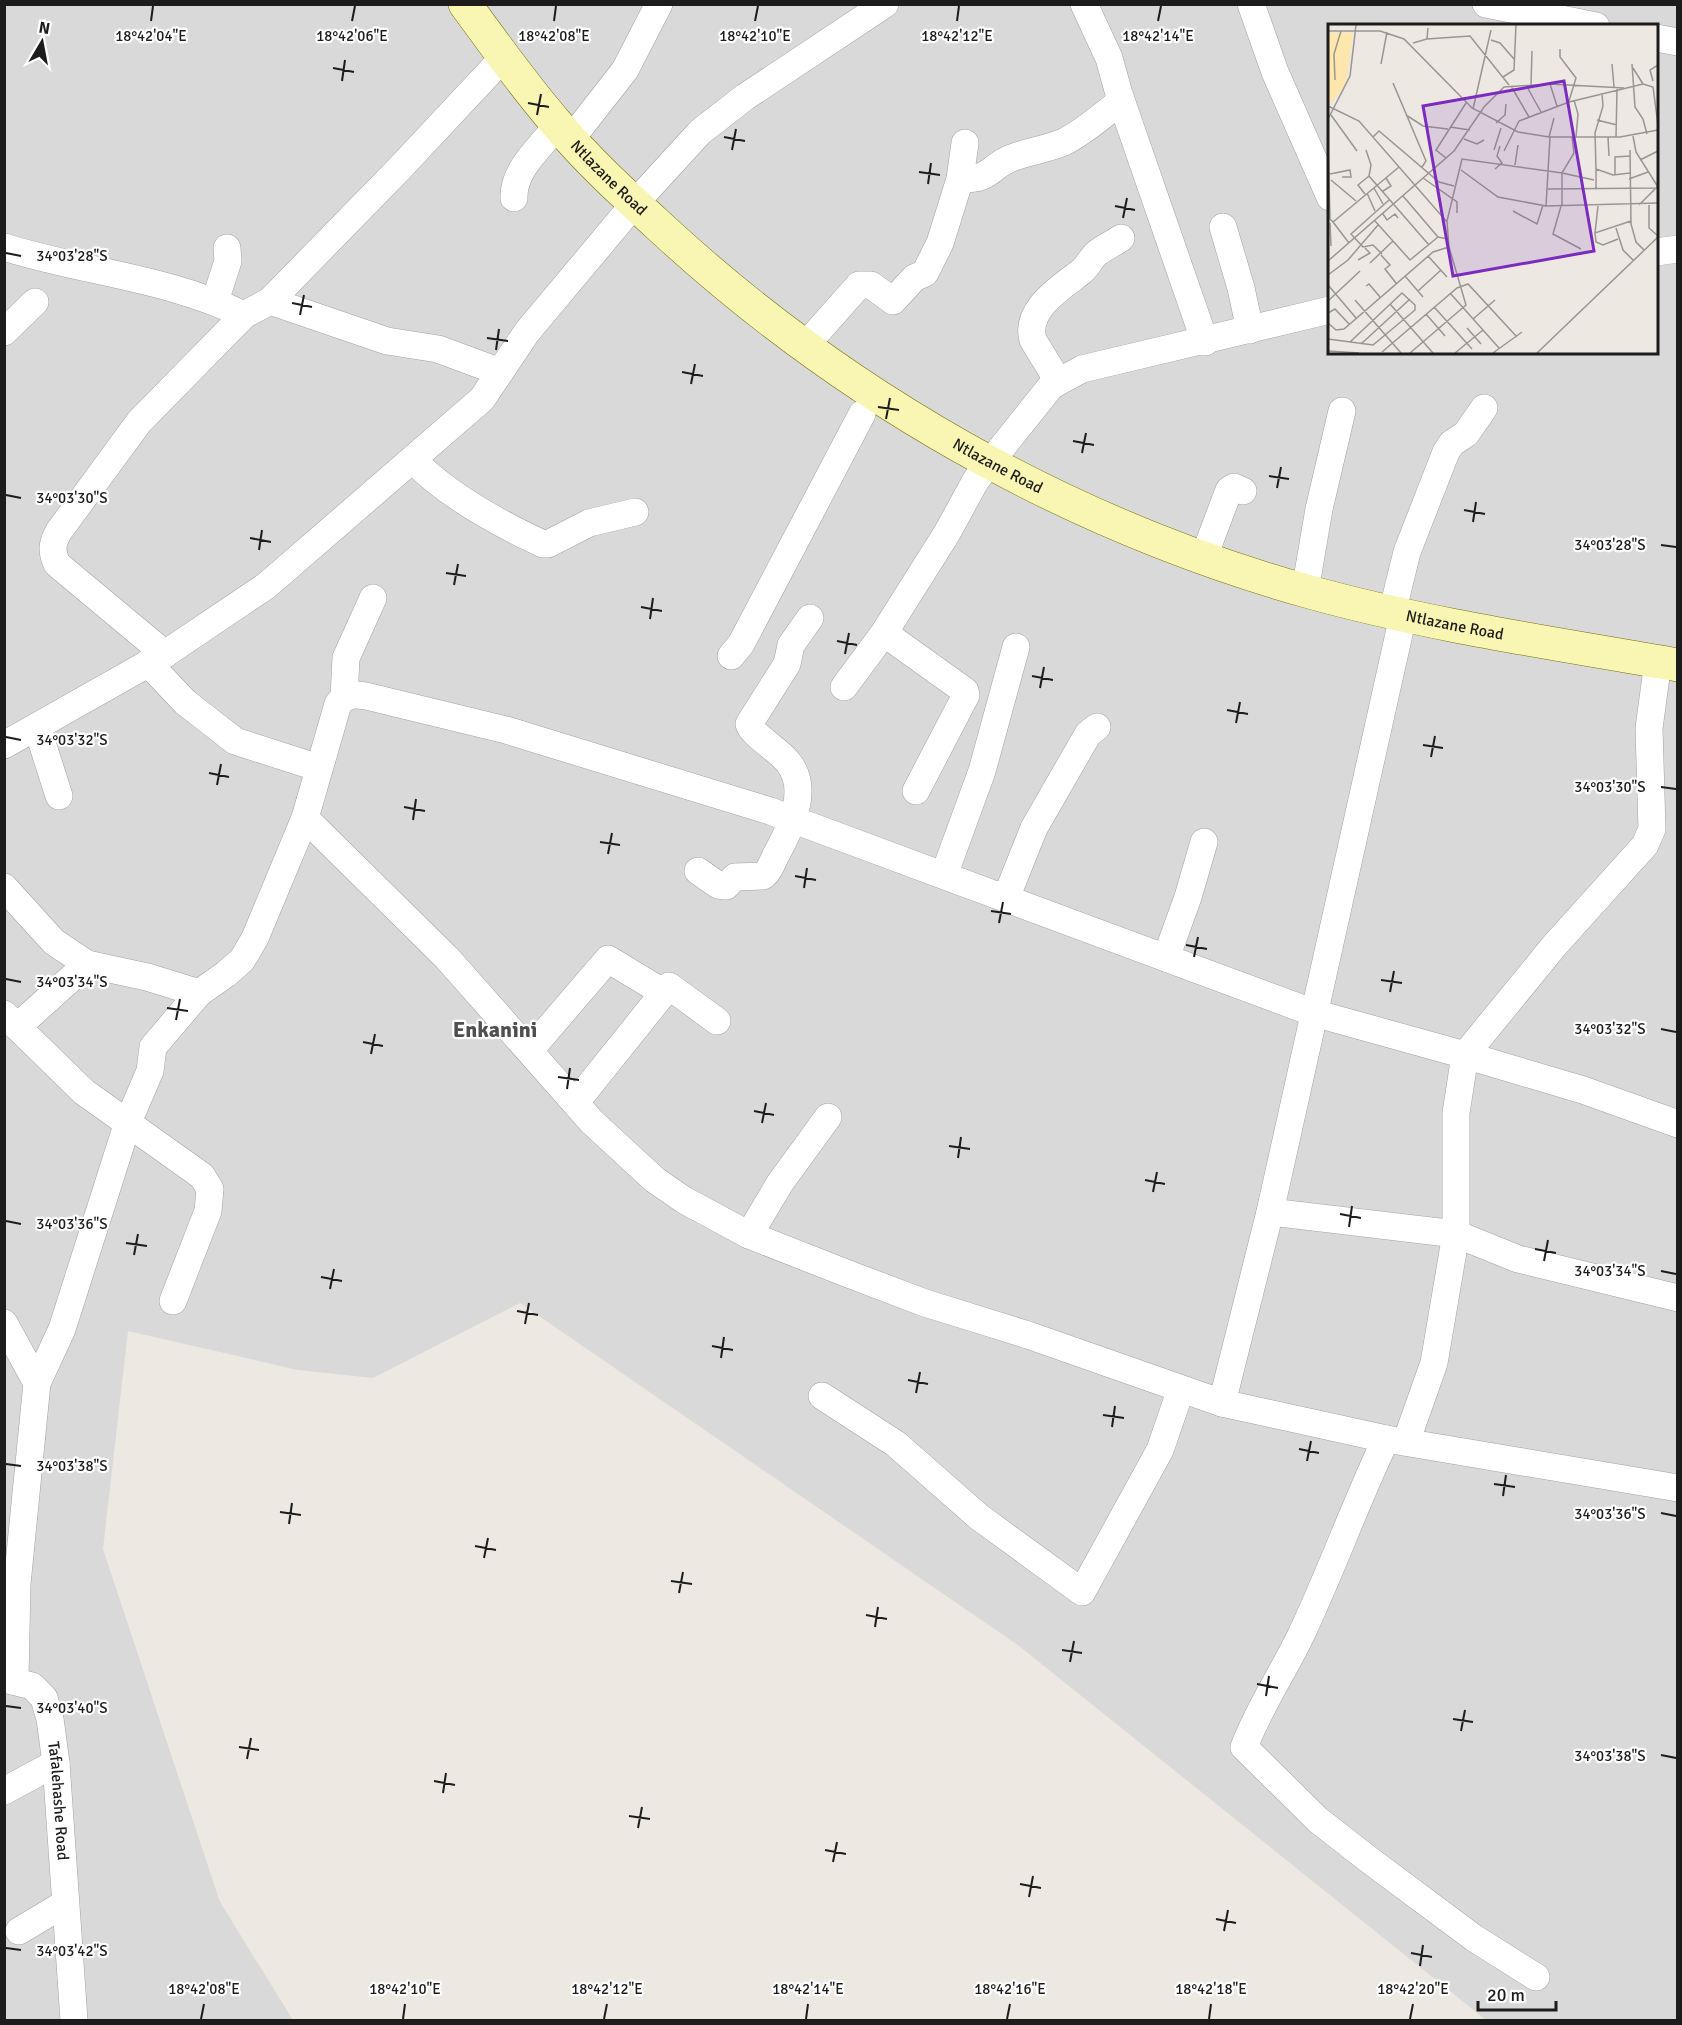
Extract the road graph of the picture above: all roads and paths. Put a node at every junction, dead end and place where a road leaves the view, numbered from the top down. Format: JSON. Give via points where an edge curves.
{"nodes":[{"id":1,"x":465,"y":4,"type":"edge"},
{"id":2,"x":659,"y":4,"type":"edge"},
{"id":3,"x":885,"y":4,"type":"edge"},
{"id":4,"x":1084,"y":4,"type":"edge"},
{"id":5,"x":1251,"y":4,"type":"edge"},
{"id":6,"x":1486,"y":4,"type":"edge"},
{"id":7,"x":1517,"y":17,"type":"edge"},
{"id":8,"x":1578,"y":24,"type":"edge"},
{"id":9,"x":1658,"y":38,"type":"edge"},
{"id":10,"x":1677,"y":42,"type":"edge"},
{"id":11,"x":504,"y":57,"type":"junction"},
{"id":12,"x":1121,"y":101,"type":"junction"},
{"id":13,"x":564,"y":132,"type":"junction"},
{"id":14,"x":965,"y":143,"type":"dead end"},
{"id":15,"x":960,"y":178,"type":"junction"},
{"id":16,"x":1328,"y":195,"type":"edge"},
{"id":17,"x":514,"y":198,"type":"dead end"},
{"id":18,"x":634,"y":203,"type":"junction"},
{"id":19,"x":1223,"y":227,"type":"dead end"},
{"id":20,"x":1121,"y":238,"type":"dead end"},
{"id":21,"x":4,"y":248,"type":"edge"},
{"id":22,"x":227,"y":248,"type":"dead end"},
{"id":23,"x":1677,"y":249,"type":"edge"},
{"id":24,"x":1658,"y":252,"type":"edge"},
{"id":25,"x":215,"y":301,"type":"junction"},
{"id":26,"x":270,"y":301,"type":"junction"},
{"id":27,"x":35,"y":302,"type":"dead end"},
{"id":28,"x":1328,"y":310,"type":"edge"},
{"id":29,"x":244,"y":315,"type":"junction"},
{"id":30,"x":1250,"y":330,"type":"junction"},
{"id":31,"x":4,"y":332,"type":"edge"},
{"id":32,"x":1205,"y":342,"type":"junction"},
{"id":33,"x":804,"y":347,"type":"junction"},
{"id":34,"x":500,"y":372,"type":"junction"},
{"id":35,"x":1058,"y":381,"type":"junction"},
{"id":36,"x":1485,"y":408,"type":"dead end"},
{"id":37,"x":1342,"y":411,"type":"dead end"},
{"id":38,"x":862,"y":414,"type":"dead end"},
{"id":39,"x":412,"y":460,"type":"junction"},
{"id":40,"x":991,"y":462,"type":"junction"},
{"id":41,"x":1243,"y":491,"type":"dead end"},
{"id":42,"x":635,"y":512,"type":"dead end"},
{"id":43,"x":1203,"y":559,"type":"junction"},
{"id":44,"x":1305,"y":591,"type":"junction"},
{"id":45,"x":373,"y":598,"type":"dead end"},
{"id":46,"x":1397,"y":614,"type":"junction"},
{"id":47,"x":810,"y":618,"type":"dead end"},
{"id":48,"x":884,"y":633,"type":"junction"},
{"id":49,"x":1016,"y":647,"type":"dead end"},
{"id":50,"x":730,"y":656,"type":"dead end"},
{"id":51,"x":156,"y":659,"type":"junction"},
{"id":52,"x":1668,"y":663,"type":"edge"},
{"id":53,"x":844,"y":687,"type":"dead end"},
{"id":54,"x":344,"y":697,"type":"junction"},
{"id":55,"x":1097,"y":726,"type":"dead end"},
{"id":56,"x":36,"y":727,"type":"junction"},
{"id":57,"x":4,"y":745,"type":"edge"},
{"id":58,"x":319,"y":768,"type":"junction"},
{"id":59,"x":916,"y":791,"type":"dead end"},
{"id":60,"x":59,"y":796,"type":"dead end"},
{"id":61,"x":305,"y":818,"type":"junction"},
{"id":62,"x":795,"y":820,"type":"junction"},
{"id":63,"x":1204,"y":843,"type":"dead end"},
{"id":64,"x":698,"y":871,"type":"dead end"},
{"id":65,"x":944,"y":875,"type":"junction"},
{"id":66,"x":4,"y":887,"type":"edge"},
{"id":67,"x":1006,"y":898,"type":"junction"},
{"id":68,"x":1166,"y":958,"type":"junction"},
{"id":69,"x":87,"y":964,"type":"junction"},
{"id":70,"x":199,"y":993,"type":"junction"},
{"id":71,"x":664,"y":993,"type":"junction"},
{"id":72,"x":1314,"y":1013,"type":"junction"},
{"id":73,"x":11,"y":1021,"type":"edge"},
{"id":74,"x":717,"y":1021,"type":"dead end"},
{"id":75,"x":530,"y":1050,"type":"junction"},
{"id":76,"x":1465,"y":1056,"type":"junction"},
{"id":77,"x":576,"y":1102,"type":"junction"},
{"id":78,"x":828,"y":1117,"type":"dead end"},
{"id":79,"x":128,"y":1122,"type":"junction"},
{"id":80,"x":1677,"y":1124,"type":"edge"},
{"id":81,"x":1270,"y":1212,"type":"junction"},
{"id":82,"x":1456,"y":1234,"type":"junction"},
{"id":83,"x":749,"y":1235,"type":"junction"},
{"id":84,"x":1677,"y":1298,"type":"edge"},
{"id":85,"x":172,"y":1301,"type":"dead end"},
{"id":86,"x":4,"y":1323,"type":"edge"},
{"id":87,"x":37,"y":1383,"type":"junction"},
{"id":88,"x":1181,"y":1389,"type":"junction"},
{"id":89,"x":822,"y":1396,"type":"dead end"},
{"id":90,"x":1222,"y":1403,"type":"junction"},
{"id":91,"x":1396,"y":1440,"type":"junction"},
{"id":92,"x":1677,"y":1488,"type":"edge"},
{"id":93,"x":11,"y":1583,"type":"edge"},
{"id":94,"x":10,"y":1679,"type":"edge"},
{"id":95,"x":56,"y":1763,"type":"junction"},
{"id":96,"x":4,"y":1791,"type":"edge"},
{"id":97,"x":64,"y":1904,"type":"junction"},
{"id":98,"x":19,"y":1930,"type":"dead end"},
{"id":99,"x":1536,"y":1977,"type":"dead end"},
{"id":100,"x":74,"y":2020,"type":"edge"}],
"edges":[{"from":1,"to":11,"type":"street","name":"Ntlazane Road"},
{"from":2,"to":13,"type":"street","via":[[625,70]]},
{"from":3,"to":18,"type":"street","via":[[745,97],[700,132]]},
{"from":4,"to":12,"type":"street","via":[[1109,58]]},
{"from":5,"to":16,"type":"street","via":[[1275,72]]},
{"from":6,"to":7,"type":"street"},
{"from":7,"to":8,"type":"street"},
{"from":9,"to":10,"type":"street"},
{"from":11,"to":13,"type":"street","name":"Ntlazane Road"},
{"from":11,"to":26,"type":"street"},
{"from":12,"to":15,"type":"street","via":[[1066,141],[1014,157],[993,172],[974,179]]},
{"from":12,"to":32,"type":"street"},
{"from":13,"to":17,"type":"street","via":[[520,172]]},
{"from":13,"to":18,"type":"street","name":"Ntlazane Road"},
{"from":14,"to":15,"type":"street"},
{"from":15,"to":33,"type":"street","via":[[940,243],[925,273],[893,301],[871,285],[859,285]]},
{"from":18,"to":33,"type":"street","name":"Ntlazane Road","via":[[707,271]]},
{"from":18,"to":34,"type":"street","via":[[526,332]]},
{"from":19,"to":30,"type":"street"},
{"from":20,"to":35,"type":"street","via":[[1054,291],[1035,318],[1033,340]]},
{"from":21,"to":25,"type":"street"},
{"from":22,"to":25,"type":"street","via":[[228,261]]},
{"from":23,"to":24,"type":"street"},
{"from":25,"to":29,"type":"street"},
{"from":26,"to":29,"type":"street"},
{"from":26,"to":34,"type":"street","via":[[387,341],[438,349]]},
{"from":27,"to":31,"type":"street"},
{"from":28,"to":30,"type":"street"},
{"from":29,"to":51,"type":"street","via":[[139,422],[53,542],[57,564]]},
{"from":30,"to":32,"type":"street"},
{"from":32,"to":35,"type":"street","via":[[1082,369]]},
{"from":33,"to":40,"type":"street","name":"Ntlazane Road","via":[[893,407]]},
{"from":34,"to":39,"type":"street","via":[[482,399]]},
{"from":35,"to":40,"type":"street"},
{"from":36,"to":46,"type":"street","via":[[1466,434],[1446,452],[1407,552]]},
{"from":37,"to":44,"type":"street"},
{"from":38,"to":50,"type":"street","via":[[746,636]]},
{"from":39,"to":42,"type":"street","via":[[429,477],[463,499],[543,544],[589,523]]},
{"from":39,"to":51,"type":"street","via":[[266,586]]},
{"from":40,"to":43,"type":"street","name":"Ntlazane Road","via":[[1120,526]]},
{"from":40,"to":48,"type":"street","via":[[976,480]]},
{"from":41,"to":43,"type":"street","via":[[1234,487],[1229,490]]},
{"from":43,"to":44,"type":"street","name":"Ntlazane Road"},
{"from":44,"to":46,"type":"street","name":"Ntlazane Road"},
{"from":45,"to":54,"type":"street","via":[[346,658]]},
{"from":46,"to":52,"type":"street","name":"Ntlazane Road"},
{"from":46,"to":72,"type":"street"},
{"from":47,"to":62,"type":"street","via":[[791,645],[786,664],[749,724],[789,763],[797,778]]},
{"from":48,"to":53,"type":"street"},
{"from":48,"to":59,"type":"street","via":[[966,695]]},
{"from":49,"to":65,"type":"street","via":[[982,771]]},
{"from":51,"to":56,"type":"street"},
{"from":51,"to":58,"type":"street","via":[[185,702],[235,741]]},
{"from":52,"to":76,"type":"street","via":[[1649,728],[1652,829],[1645,845],[1554,946]]},
{"from":54,"to":58,"type":"street","via":[[338,704]]},
{"from":54,"to":62,"type":"street","via":[[366,696],[506,730]]},
{"from":55,"to":67,"type":"street","via":[[1088,734],[1034,828]]},
{"from":56,"to":57,"type":"street"},
{"from":56,"to":60,"type":"street"},
{"from":58,"to":61,"type":"street"},
{"from":61,"to":70,"type":"street","via":[[242,960]]},
{"from":61,"to":75,"type":"street","via":[[447,958]]},
{"from":62,"to":64,"type":"street","via":[[763,876],[735,877],[726,886]]},
{"from":62,"to":65,"type":"street"},
{"from":63,"to":68,"type":"street"},
{"from":65,"to":67,"type":"street"},
{"from":66,"to":69,"type":"street","via":[[54,942]]},
{"from":67,"to":68,"type":"street"},
{"from":68,"to":72,"type":"street"},
{"from":69,"to":70,"type":"street"},
{"from":69,"to":73,"type":"street"},
{"from":70,"to":79,"type":"street","via":[[153,1047],[150,1071]]},
{"from":71,"to":74,"type":"street","via":[[669,986]]},
{"from":71,"to":75,"type":"street","via":[[608,959]]},
{"from":71,"to":77,"type":"street"},
{"from":72,"to":76,"type":"street"},
{"from":72,"to":81,"type":"street"},
{"from":73,"to":79,"type":"street","via":[[84,1092]]},
{"from":75,"to":77,"type":"street"},
{"from":76,"to":80,"type":"street","via":[[1583,1090]]},
{"from":76,"to":82,"type":"street","via":[[1456,1113]]},
{"from":77,"to":83,"type":"street","via":[[655,1180]]},
{"from":78,"to":83,"type":"street","via":[[780,1183]]},
{"from":79,"to":85,"type":"street","via":[[202,1176],[210,1189],[208,1211]]},
{"from":79,"to":87,"type":"street","via":[[62,1329]]},
{"from":81,"to":82,"type":"street"},
{"from":81,"to":90,"type":"street"},
{"from":82,"to":84,"type":"street","via":[[1518,1259]]},
{"from":82,"to":91,"type":"street","via":[[1434,1363]]},
{"from":83,"to":88,"type":"street","via":[[925,1303]]},
{"from":86,"to":87,"type":"street"},
{"from":87,"to":93,"type":"street"},
{"from":88,"to":89,"type":"street","via":[[1160,1450],[1082,1592],[979,1517],[896,1444]]},
{"from":88,"to":90,"type":"street"},
{"from":90,"to":91,"type":"street"},
{"from":91,"to":92,"type":"street"},
{"from":91,"to":99,"type":"street","via":[[1359,1495],[1300,1636],[1258,1711],[1244,1747],[1318,1820],[1474,1938]]},
{"from":93,"to":94,"type":"street"},
{"from":94,"to":95,"type":"street","name":"Tafalehashe Road","via":[[32,1686],[45,1698]]},
{"from":95,"to":96,"type":"street"},
{"from":95,"to":97,"type":"street","name":"Tafalehashe Road"},
{"from":97,"to":98,"type":"street"},
{"from":97,"to":100,"type":"street","name":"Tafalehashe Road"}]}
